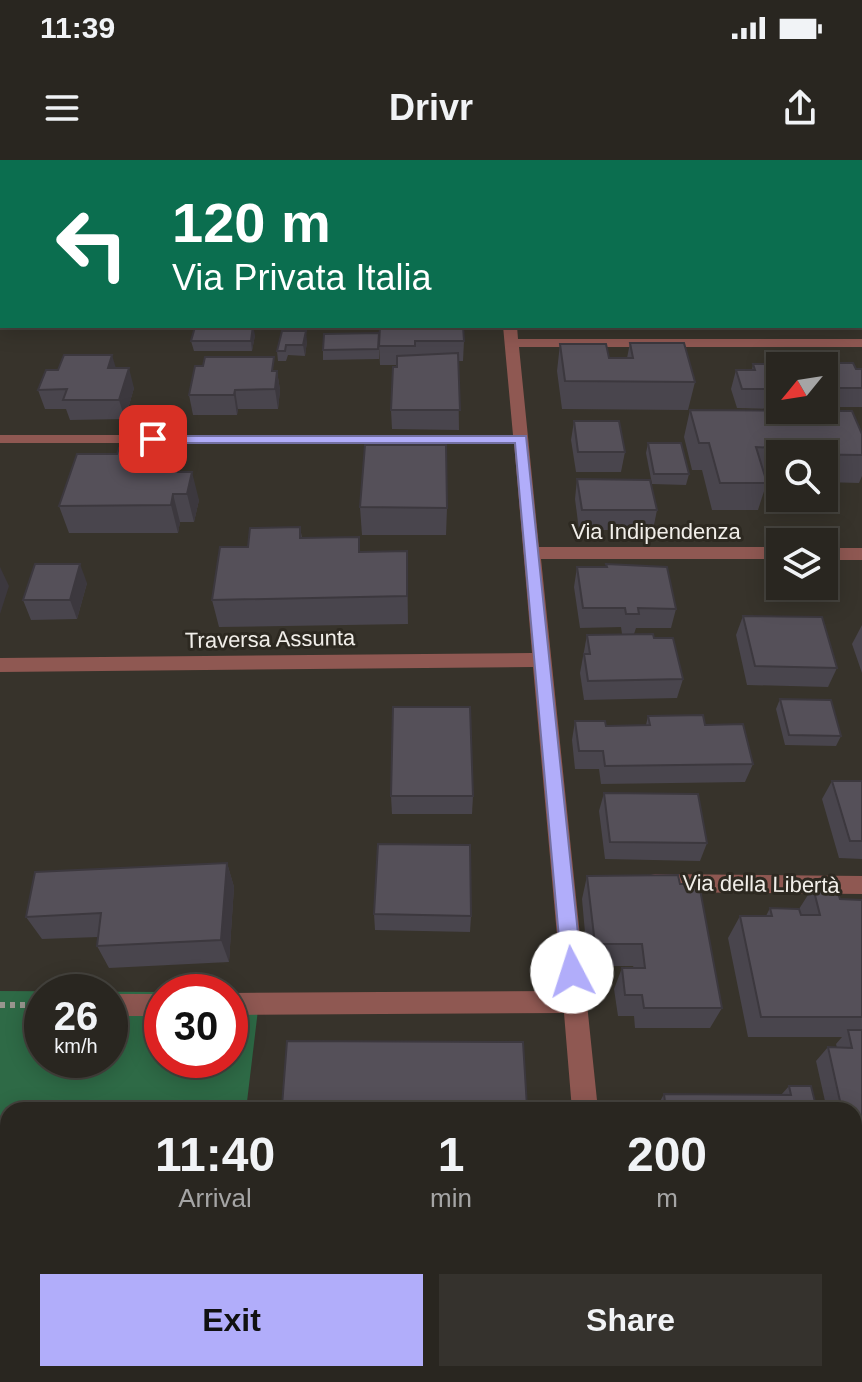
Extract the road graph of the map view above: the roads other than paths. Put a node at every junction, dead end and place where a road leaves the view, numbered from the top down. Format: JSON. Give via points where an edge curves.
{"nodes":[{"id":1,"x":511,"y":334,"type":"edge"},
{"id":2,"x":862,"y":343,"type":"edge"},
{"id":3,"x":0,"y":439,"type":"edge"},
{"id":4,"x":521,"y":439,"type":"junction"},
{"id":5,"x":532,"y":553,"type":"junction"},
{"id":6,"x":766,"y":553,"type":"edge"},
{"id":7,"x":838,"y":554,"type":"edge"},
{"id":8,"x":862,"y":554,"type":"edge"},
{"id":9,"x":541,"y":660,"type":"junction"},
{"id":10,"x":0,"y":665,"type":"edge"},
{"id":11,"x":626,"y":883,"type":"edge"},
{"id":12,"x":862,"y":885,"type":"edge"},
{"id":13,"x":575,"y":1002,"type":"junction"},
{"id":14,"x":248,"y":1004,"type":"edge"},
{"id":15,"x":584,"y":1102,"type":"edge"}],
"edges":[{"from":1,"to":2,"type":"street"},
{"from":1,"to":4,"type":"street"},
{"from":3,"to":4,"type":"street"},
{"from":4,"to":5,"type":"street"},
{"from":5,"to":6,"type":"street","name":"Via Indipendenza"},
{"from":5,"to":9,"type":"street"},
{"from":7,"to":8,"type":"street"},
{"from":9,"to":10,"type":"street","name":"Traversa Assunta"},
{"from":9,"to":13,"type":"street","via":[[571,882]]},
{"from":11,"to":12,"type":"street","name":"Via della Libertà"},
{"from":13,"to":14,"type":"street"},
{"from":13,"to":15,"type":"street"}]}
